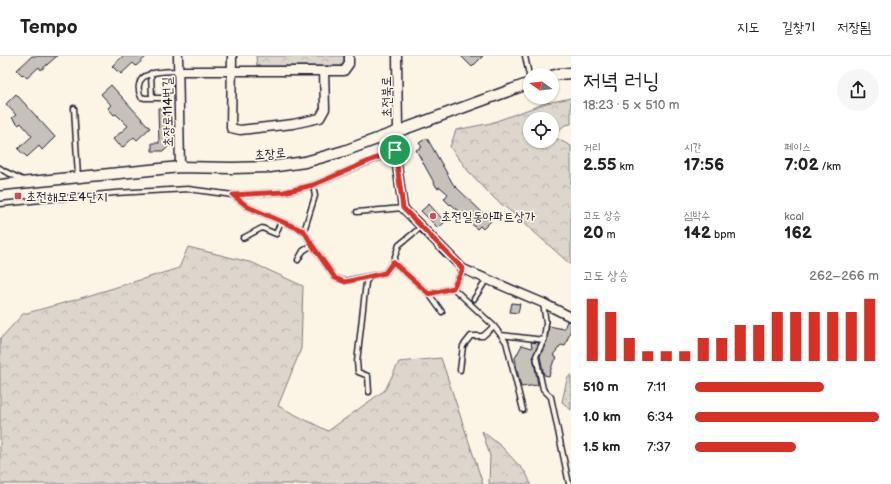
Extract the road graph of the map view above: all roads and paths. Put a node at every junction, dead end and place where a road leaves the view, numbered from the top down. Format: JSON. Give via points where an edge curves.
{"nodes":[{"id":1,"x":178,"y":56,"type":"edge"},
{"id":2,"x":232,"y":56,"type":"edge"},
{"id":3,"x":349,"y":56,"type":"edge"},
{"id":4,"x":397,"y":56,"type":"edge"},
{"id":5,"x":525,"y":56,"type":"edge"},
{"id":6,"x":528,"y":68,"type":"edge"},
{"id":7,"x":178,"y":71,"type":"junction"},
{"id":8,"x":232,"y":71,"type":"junction"},
{"id":9,"x":324,"y":71,"type":"junction"},
{"id":10,"x":571,"y":72,"type":"edge"},
{"id":11,"x":151,"y":73,"type":"junction"},
{"id":12,"x":559,"y":74,"type":"edge"},
{"id":13,"x":523,"y":86,"type":"edge"},
{"id":14,"x":152,"y":98,"type":"junction"},
{"id":15,"x":164,"y":98,"type":"dead end"},
{"id":16,"x":74,"y":108,"type":"dead end"},
{"id":17,"x":398,"y":131,"type":"junction"},
{"id":18,"x":395,"y":150,"type":"junction"},
{"id":19,"x":180,"y":167,"type":"junction"},
{"id":20,"x":0,"y":168,"type":"edge"},
{"id":21,"x":78,"y":177,"type":"junction"},
{"id":22,"x":27,"y":182,"type":"junction"},
{"id":23,"x":0,"y":185,"type":"edge"},
{"id":24,"x":313,"y":185,"type":"junction"},
{"id":25,"x":233,"y":195,"type":"junction"},
{"id":26,"x":0,"y":204,"type":"edge"},
{"id":27,"x":403,"y":208,"type":"junction"},
{"id":28,"x":357,"y":212,"type":"dead end"},
{"id":29,"x":280,"y":221,"type":"junction"},
{"id":30,"x":421,"y":226,"type":"junction"},
{"id":31,"x":304,"y":231,"type":"junction"},
{"id":32,"x":243,"y":238,"type":"dead end"},
{"id":33,"x":312,"y":245,"type":"junction"},
{"id":34,"x":298,"y":260,"type":"dead end"},
{"id":35,"x":393,"y":262,"type":"junction"},
{"id":36,"x":463,"y":269,"type":"junction"},
{"id":37,"x":370,"y":276,"type":"junction"},
{"id":38,"x":487,"y":278,"type":"junction"},
{"id":39,"x":453,"y":288,"type":"junction"},
{"id":40,"x":429,"y":294,"type":"junction"},
{"id":41,"x":474,"y":299,"type":"dead end"},
{"id":42,"x":543,"y":303,"type":"junction"},
{"id":43,"x":442,"y":312,"type":"dead end"},
{"id":44,"x":571,"y":317,"type":"edge"},
{"id":45,"x":494,"y":326,"type":"junction"},
{"id":46,"x":500,"y":335,"type":"junction"},
{"id":47,"x":544,"y":340,"type":"junction"},
{"id":48,"x":460,"y":370,"type":"dead end"},
{"id":49,"x":369,"y":392,"type":"dead end"},
{"id":50,"x":523,"y":410,"type":"dead end"},
{"id":51,"x":569,"y":484,"type":"edge"}],
"edges":[{"from":1,"to":7,"type":"street","name":"초장로114번길"},
{"from":2,"to":8,"type":"street"},
{"from":3,"to":9,"type":"street","via":[[349,64],[344,71]]},
{"from":4,"to":17,"type":"street","name":"초전북로"},
{"from":5,"to":6,"type":"lane"},
{"from":7,"to":8,"type":"street"},
{"from":7,"to":11,"type":"lane"},
{"from":7,"to":19,"type":"street","name":"초장로114번길"},
{"from":8,"to":9,"type":"street"},
{"from":8,"to":9,"type":"street","via":[[232,128],[240,130],[294,124],[320,118],[325,109]]},
{"from":10,"to":12,"type":"street"},
{"from":11,"to":14,"type":"lane"},
{"from":11,"to":14,"type":"lane","via":[[146,74],[139,82],[138,92],[141,97]]},
{"from":13,"to":17,"type":"street","name":"초장로"},
{"from":14,"to":15,"type":"lane"},
{"from":16,"to":21,"type":"lane"},
{"from":17,"to":18,"type":"street","name":"초전북로"},
{"from":17,"to":19,"type":"street","name":"초장로","via":[[305,162],[270,167]]},
{"from":18,"to":24,"type":"lane"},
{"from":18,"to":27,"type":"street","name":"초전북로"},
{"from":19,"to":21,"type":"street","name":"초장로"},
{"from":20,"to":22,"type":"lane"},
{"from":21,"to":22,"type":"street","name":"초장로"},
{"from":22,"to":23,"type":"street","name":"초장로"},
{"from":24,"to":25,"type":"lane","via":[[284,192]]},
{"from":24,"to":31,"type":"lane","via":[[315,196]]},
{"from":25,"to":26,"type":"lane","via":[[188,189]]},
{"from":25,"to":29,"type":"lane","via":[[248,207]]},
{"from":27,"to":28,"type":"lane"},
{"from":27,"to":30,"type":"street"},
{"from":29,"to":31,"type":"lane"},
{"from":29,"to":32,"type":"lane","via":[[276,234],[262,228]]},
{"from":30,"to":35,"type":"lane","via":[[399,245]]},
{"from":30,"to":36,"type":"street"},
{"from":31,"to":33,"type":"lane"},
{"from":33,"to":34,"type":"lane","via":[[303,251]]},
{"from":33,"to":37,"type":"lane","via":[[335,278],[345,282]]},
{"from":35,"to":37,"type":"lane","via":[[385,273]]},
{"from":35,"to":40,"type":"lane"},
{"from":36,"to":38,"type":"street"},
{"from":36,"to":39,"type":"lane"},
{"from":37,"to":49,"type":"lane","via":[[366,282],[357,362],[358,372],[368,376]]},
{"from":38,"to":41,"type":"lane"},
{"from":38,"to":42,"type":"street"},
{"from":39,"to":40,"type":"lane"},
{"from":39,"to":45,"type":"lane"},
{"from":40,"to":43,"type":"lane"},
{"from":42,"to":44,"type":"street"},
{"from":42,"to":47,"type":"lane","via":[[546,324]]},
{"from":45,"to":46,"type":"lane"},
{"from":45,"to":48,"type":"lane","via":[[483,336],[471,336],[463,346]]},
{"from":46,"to":47,"type":"lane"},
{"from":46,"to":50,"type":"lane","via":[[506,342]]},
{"from":47,"to":51,"type":"lane","via":[[536,356],[543,389],[551,397]]}]}
